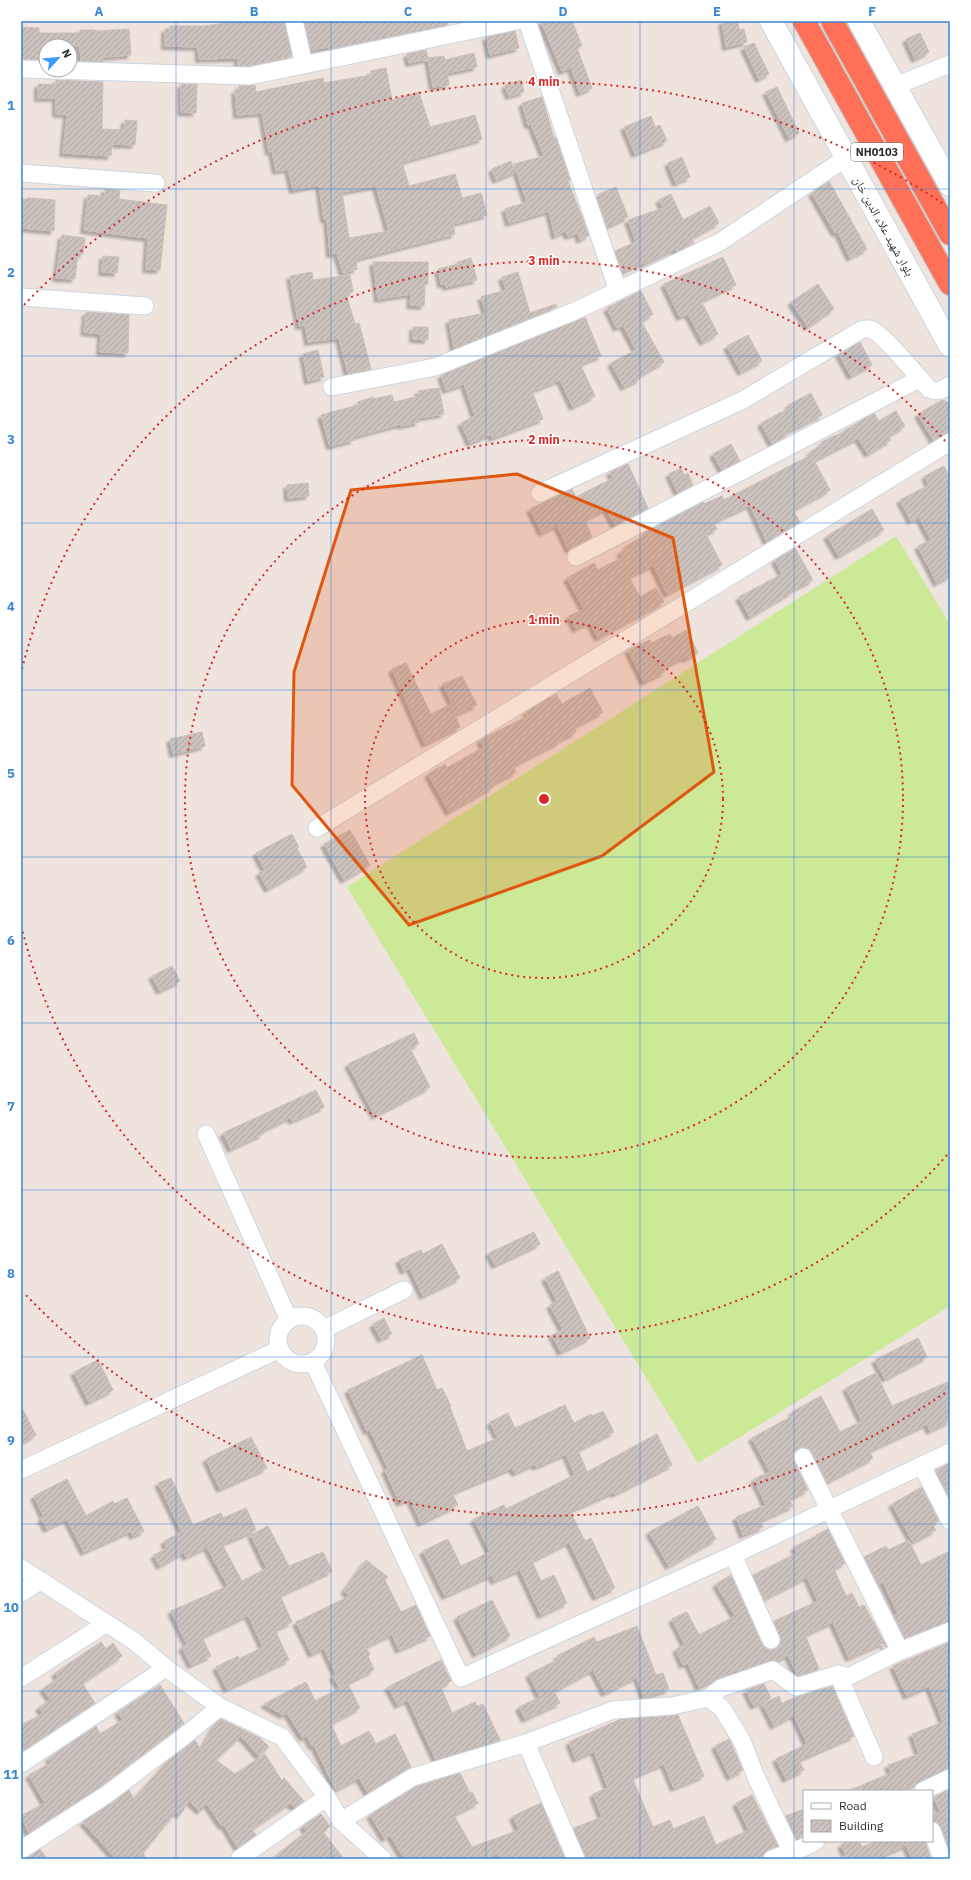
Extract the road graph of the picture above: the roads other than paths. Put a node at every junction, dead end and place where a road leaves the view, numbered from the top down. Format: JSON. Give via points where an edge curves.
{"nodes":[{"id":1,"x":294,"y":21,"type":"edge"},
{"id":2,"x":516,"y":21,"type":"edge"},
{"id":3,"x":527,"y":21,"type":"edge"},
{"id":4,"x":771,"y":21,"type":"edge"},
{"id":5,"x":804,"y":21,"type":"edge"},
{"id":6,"x":832,"y":21,"type":"edge"},
{"id":7,"x":859,"y":21,"type":"edge"},
{"id":8,"x":950,"y":64,"type":"edge"},
{"id":9,"x":304,"y":65,"type":"junction"},
{"id":10,"x":21,"y":69,"type":"edge"},
{"id":11,"x":895,"y":86,"type":"junction"},
{"id":12,"x":846,"y":158,"type":"junction"},
{"id":13,"x":21,"y":173,"type":"edge"},
{"id":14,"x":156,"y":183,"type":"dead end"},
{"id":15,"x":950,"y":185,"type":"edge"},
{"id":16,"x":950,"y":234,"type":"edge"},
{"id":17,"x":950,"y":284,"type":"edge"},
{"id":18,"x":618,"y":291,"type":"junction"},
{"id":19,"x":21,"y":297,"type":"edge"},
{"id":20,"x":145,"y":306,"type":"dead end"},
{"id":21,"x":950,"y":346,"type":"edge"},
{"id":22,"x":919,"y":379,"type":"junction"},
{"id":23,"x":950,"y":385,"type":"edge"},
{"id":24,"x":332,"y":387,"type":"dead end"},
{"id":25,"x":950,"y":442,"type":"edge"},
{"id":26,"x":540,"y":493,"type":"dead end"},
{"id":27,"x":576,"y":557,"type":"dead end"},
{"id":28,"x":317,"y":828,"type":"dead end"},
{"id":29,"x":206,"y":1134,"type":"dead end"},
{"id":30,"x":404,"y":1290,"type":"dead end"},
{"id":31,"x":289,"y":1320,"type":"junction"},
{"id":32,"x":324,"y":1329,"type":"junction"},
{"id":33,"x":280,"y":1349,"type":"junction"},
{"id":34,"x":313,"y":1362,"type":"junction"},
{"id":35,"x":950,"y":1452,"type":"edge"},
{"id":36,"x":803,"y":1457,"type":"dead end"},
{"id":37,"x":922,"y":1466,"type":"junction"},
{"id":38,"x":21,"y":1470,"type":"edge"},
{"id":39,"x":829,"y":1511,"type":"junction"},
{"id":40,"x":950,"y":1521,"type":"edge"},
{"id":41,"x":733,"y":1555,"type":"junction"},
{"id":42,"x":21,"y":1568,"type":"edge"},
{"id":43,"x":41,"y":1580,"type":"junction"},
{"id":44,"x":21,"y":1593,"type":"edge"},
{"id":45,"x":107,"y":1624,"type":"junction"},
{"id":46,"x":950,"y":1631,"type":"edge"},
{"id":47,"x":771,"y":1640,"type":"dead end"},
{"id":48,"x":900,"y":1651,"type":"junction"},
{"id":49,"x":166,"y":1668,"type":"junction"},
{"id":50,"x":838,"y":1674,"type":"junction"},
{"id":51,"x":21,"y":1678,"type":"edge"},
{"id":52,"x":708,"y":1698,"type":"junction"},
{"id":53,"x":220,"y":1706,"type":"junction"},
{"id":54,"x":526,"y":1743,"type":"junction"},
{"id":55,"x":874,"y":1756,"type":"dead end"},
{"id":56,"x":21,"y":1764,"type":"edge"},
{"id":57,"x":950,"y":1778,"type":"edge"},
{"id":58,"x":924,"y":1790,"type":"edge"},
{"id":59,"x":327,"y":1797,"type":"junction"},
{"id":60,"x":341,"y":1821,"type":"junction"},
{"id":61,"x":933,"y":1834,"type":"edge"},
{"id":62,"x":814,"y":1842,"type":"edge"},
{"id":63,"x":21,"y":1850,"type":"edge"},
{"id":64,"x":793,"y":1855,"type":"edge"},
{"id":65,"x":376,"y":1857,"type":"edge"},
{"id":66,"x":239,"y":1859,"type":"edge"},
{"id":67,"x":576,"y":1859,"type":"edge"},
{"id":68,"x":772,"y":1859,"type":"edge"},
{"id":69,"x":942,"y":1859,"type":"edge"}],
"edges":[{"from":1,"to":9,"type":"street"},
{"from":2,"to":9,"type":"street"},
{"from":3,"to":18,"type":"street"},
{"from":4,"to":12,"type":"street","name":"بلوار شهید علاء الدین خان"},
{"from":5,"to":17,"type":"highway","number":"NH0103"},
{"from":6,"to":16,"type":"highway","number":"NH0103"},
{"from":7,"to":11,"type":"street"},
{"from":8,"to":11,"type":"street"},
{"from":9,"to":10,"type":"street","via":[[249,76]]},
{"from":11,"to":15,"type":"street"},
{"from":12,"to":18,"type":"street","via":[[720,242]]},
{"from":12,"to":21,"type":"street","name":"بلوار شهید علاء الدین خان"},
{"from":13,"to":14,"type":"street"},
{"from":18,"to":24,"type":"street","via":[[435,367]]},
{"from":19,"to":20,"type":"street"},
{"from":22,"to":23,"type":"street","via":[[933,391],[940,391]]},
{"from":22,"to":26,"type":"street","via":[[877,333],[871,329],[861,330],[744,400]]},
{"from":22,"to":27,"type":"street"},
{"from":25,"to":28,"type":"street"},
{"from":29,"to":31,"type":"street"},
{"from":30,"to":32,"type":"street"},
{"from":31,"to":32,"type":"street","via":[[305,1316],[313,1319]]},
{"from":31,"to":33,"type":"street","via":[[280,1333]]},
{"from":32,"to":34,"type":"street","via":[[326,1344]]},
{"from":33,"to":34,"type":"street","via":[[285,1356],[298,1364]]},
{"from":33,"to":38,"type":"street"},
{"from":34,"to":41,"type":"street","via":[[461,1678]]},
{"from":35,"to":37,"type":"street"},
{"from":36,"to":39,"type":"street"},
{"from":37,"to":39,"type":"street"},
{"from":37,"to":40,"type":"street"},
{"from":39,"to":41,"type":"street"},
{"from":39,"to":48,"type":"street"},
{"from":41,"to":47,"type":"street"},
{"from":42,"to":43,"type":"street"},
{"from":43,"to":44,"type":"street"},
{"from":43,"to":45,"type":"street"},
{"from":45,"to":49,"type":"street","via":[[134,1641]]},
{"from":45,"to":51,"type":"street"},
{"from":46,"to":48,"type":"street"},
{"from":48,"to":50,"type":"street","via":[[848,1677]]},
{"from":49,"to":53,"type":"street"},
{"from":49,"to":56,"type":"street"},
{"from":50,"to":52,"type":"street","via":[[796,1687],[773,1670],[721,1688]]},
{"from":50,"to":55,"type":"street"},
{"from":52,"to":54,"type":"street","via":[[672,1706],[613,1710]]},
{"from":52,"to":64,"type":"street","via":[[722,1708],[742,1741]]},
{"from":53,"to":59,"type":"street","via":[[282,1738]]},
{"from":53,"to":63,"type":"street","via":[[106,1795]]},
{"from":54,"to":60,"type":"street","via":[[413,1777]]},
{"from":54,"to":67,"type":"street"},
{"from":57,"to":58,"type":"street"},
{"from":59,"to":60,"type":"street"},
{"from":59,"to":66,"type":"street"},
{"from":60,"to":65,"type":"street"},
{"from":61,"to":69,"type":"street"},
{"from":62,"to":64,"type":"street"},
{"from":64,"to":68,"type":"street"}]}
